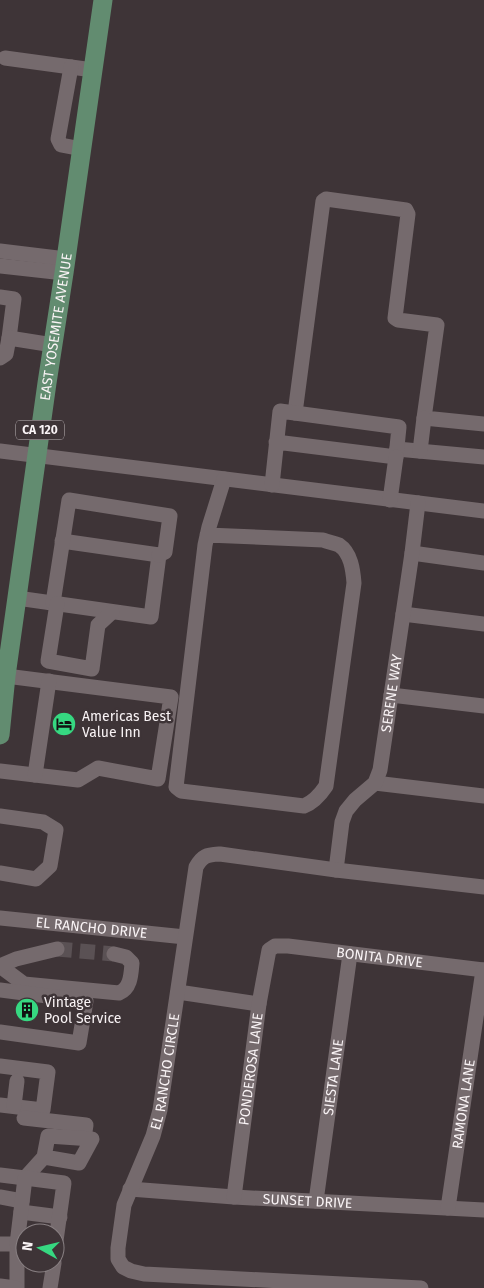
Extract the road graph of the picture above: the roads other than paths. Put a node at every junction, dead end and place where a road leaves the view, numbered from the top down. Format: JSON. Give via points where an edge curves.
{"nodes":[{"id":1,"x":103,"y":0,"type":"edge"},
{"id":2,"x":5,"y":58,"type":"dead end"},
{"id":3,"x":71,"y":67,"type":"junction"},
{"id":4,"x":93,"y":70,"type":"junction"},
{"id":5,"x":82,"y":149,"type":"junction"},
{"id":6,"x":0,"y":251,"type":"edge"},
{"id":7,"x":0,"y":266,"type":"edge"},
{"id":8,"x":65,"y":266,"type":"junction"},
{"id":9,"x":0,"y":297,"type":"edge"},
{"id":10,"x":9,"y":338,"type":"junction"},
{"id":11,"x":53,"y":345,"type":"junction"},
{"id":12,"x":0,"y":358,"type":"edge"},
{"id":13,"x":295,"y":413,"type":"junction"},
{"id":14,"x":424,"y":418,"type":"junction"},
{"id":15,"x":484,"y":424,"type":"edge"},
{"id":16,"x":276,"y":442,"type":"junction"},
{"id":17,"x":0,"y":451,"type":"edge"},
{"id":18,"x":420,"y":451,"type":"junction"},
{"id":19,"x":396,"y":453,"type":"junction"},
{"id":20,"x":37,"y":455,"type":"junction"},
{"id":21,"x":484,"y":457,"type":"edge"},
{"id":22,"x":224,"y":479,"type":"junction"},
{"id":23,"x":272,"y":485,"type":"junction"},
{"id":24,"x":390,"y":500,"type":"junction"},
{"id":25,"x":418,"y":503,"type":"junction"},
{"id":26,"x":484,"y":511,"type":"edge"},
{"id":27,"x":207,"y":534,"type":"junction"},
{"id":28,"x":62,"y":541,"type":"junction"},
{"id":29,"x":412,"y":553,"type":"junction"},
{"id":30,"x":159,"y":555,"type":"junction"},
{"id":31,"x":484,"y":563,"type":"edge"},
{"id":32,"x":17,"y":598,"type":"junction"},
{"id":33,"x":55,"y":603,"type":"junction"},
{"id":34,"x":112,"y":612,"type":"junction"},
{"id":35,"x":403,"y":614,"type":"junction"},
{"id":36,"x":484,"y":624,"type":"edge"},
{"id":37,"x":6,"y":676,"type":"junction"},
{"id":38,"x":48,"y":681,"type":"junction"},
{"id":39,"x":391,"y":695,"type":"junction"},
{"id":40,"x":484,"y":706,"type":"edge"},
{"id":41,"x":0,"y":735,"type":"edge"},
{"id":42,"x":0,"y":771,"type":"edge"},
{"id":43,"x":35,"y":775,"type":"junction"},
{"id":44,"x":375,"y":783,"type":"junction"},
{"id":45,"x":484,"y":796,"type":"edge"},
{"id":46,"x":0,"y":816,"type":"edge"},
{"id":47,"x":336,"y":870,"type":"junction"},
{"id":48,"x":0,"y":873,"type":"edge"},
{"id":49,"x":484,"y":887,"type":"edge"},
{"id":50,"x":0,"y":918,"type":"edge"},
{"id":51,"x":185,"y":937,"type":"junction"},
{"id":52,"x":275,"y":946,"type":"joint"},
{"id":53,"x":57,"y":948,"type":"tunnel mouth"},
{"id":54,"x":114,"y":954,"type":"tunnel mouth"},
{"id":55,"x":350,"y":954,"type":"junction"},
{"id":56,"x":0,"y":966,"type":"edge"},
{"id":57,"x":484,"y":970,"type":"edge"},
{"id":58,"x":0,"y":990,"type":"edge"},
{"id":59,"x":178,"y":992,"type":"junction"},
{"id":60,"x":258,"y":1004,"type":"junction"},
{"id":61,"x":0,"y":1032,"type":"edge"},
{"id":62,"x":0,"y":1066,"type":"edge"},
{"id":63,"x":17,"y":1082,"type":"dead end"},
{"id":64,"x":7,"y":1106,"type":"edge"},
{"id":65,"x":0,"y":1115,"type":"edge"},
{"id":66,"x":84,"y":1138,"type":"junction"},
{"id":67,"x":44,"y":1157,"type":"junction"},
{"id":68,"x":0,"y":1175,"type":"edge"},
{"id":69,"x":25,"y":1178,"type":"junction"},
{"id":70,"x":130,"y":1189,"type":"junction"},
{"id":71,"x":0,"y":1197,"type":"edge"},
{"id":72,"x":234,"y":1197,"type":"junction"},
{"id":73,"x":316,"y":1201,"type":"junction"},
{"id":74,"x":22,"y":1207,"type":"junction"},
{"id":75,"x":448,"y":1208,"type":"junction"},
{"id":76,"x":484,"y":1210,"type":"edge"},
{"id":77,"x":60,"y":1217,"type":"junction"},
{"id":78,"x":22,"y":1223,"type":"edge"},
{"id":79,"x":59,"y":1223,"type":"edge"},
{"id":80,"x":0,"y":1244,"type":"edge"},
{"id":81,"x":15,"y":1244,"type":"edge"},
{"id":82,"x":18,"y":1273,"type":"edge"},
{"id":83,"x":52,"y":1273,"type":"edge"},
{"id":84,"x":0,"y":1286,"type":"edge"},
{"id":85,"x":17,"y":1288,"type":"edge"},
{"id":86,"x":50,"y":1288,"type":"edge"},
{"id":87,"x":421,"y":1288,"type":"edge"}],
"edges":[{"from":1,"to":4,"type":"main road","number":"CA 120"},
{"from":2,"to":3,"type":"street"},
{"from":3,"to":4,"type":"street"},
{"from":3,"to":5,"type":"street","via":[[58,139],[61,145]]},
{"from":4,"to":5,"type":"main road","name":"EAST YOSEMITE AVENUE","number":"CA 120"},
{"from":5,"to":8,"type":"main road","name":"EAST YOSEMITE AVENUE","number":"CA 120"},
{"from":6,"to":8,"type":"street"},
{"from":7,"to":8,"type":"street"},
{"from":8,"to":11,"type":"main road","name":"EAST YOSEMITE AVENUE","number":"CA 120"},
{"from":9,"to":10,"type":"street","via":[[14,299]]},
{"from":10,"to":11,"type":"street"},
{"from":10,"to":12,"type":"street","via":[[6,354]]},
{"from":11,"to":20,"type":"main road","name":"EAST YOSEMITE AVENUE","number":"CA 120"},
{"from":13,"to":14,"type":"street","via":[[323,201],[326,199],[406,210],[408,214],[395,318],[437,325]]},
{"from":13,"to":16,"type":"street","via":[[280,411]]},
{"from":13,"to":19,"type":"street","via":[[399,428]]},
{"from":14,"to":15,"type":"street"},
{"from":14,"to":18,"type":"street"},
{"from":16,"to":19,"type":"street"},
{"from":16,"to":23,"type":"street"},
{"from":17,"to":20,"type":"street"},
{"from":18,"to":19,"type":"street"},
{"from":18,"to":21,"type":"street"},
{"from":19,"to":24,"type":"street"},
{"from":20,"to":22,"type":"street"},
{"from":20,"to":32,"type":"main road","name":"EAST YOSEMITE AVENUE","number":"CA 120"},
{"from":22,"to":23,"type":"street"},
{"from":22,"to":27,"type":"street"},
{"from":23,"to":24,"type":"street"},
{"from":24,"to":25,"type":"street"},
{"from":25,"to":26,"type":"street"},
{"from":25,"to":29,"type":"street","name":"SERENE WAY"},
{"from":27,"to":27,"type":"street","via":[[176,787],[181,791],[304,806],[319,796],[326,786],[354,583],[351,562],[339,546],[323,540]]},
{"from":28,"to":30,"type":"street"},
{"from":28,"to":30,"type":"street","via":[[69,500],[170,516],[165,552]]},
{"from":28,"to":33,"type":"street"},
{"from":29,"to":31,"type":"street"},
{"from":29,"to":35,"type":"street","name":"SERENE WAY"},
{"from":30,"to":34,"type":"street","via":[[151,617]]},
{"from":32,"to":33,"type":"street"},
{"from":32,"to":37,"type":"main road","name":"EAST YOSEMITE AVENUE","number":"CA 120"},
{"from":33,"to":34,"type":"street"},
{"from":33,"to":34,"type":"street","via":[[48,662],[92,669],[98,625]]},
{"from":35,"to":36,"type":"street"},
{"from":35,"to":39,"type":"street","name":"SERENE WAY"},
{"from":37,"to":38,"type":"street"},
{"from":37,"to":41,"type":"main road","name":"EAST YOSEMITE AVENUE","number":"CA 120"},
{"from":38,"to":43,"type":"street"},
{"from":38,"to":43,"type":"street","via":[[171,697],[158,779],[98,768],[78,780]]},
{"from":39,"to":40,"type":"street"},
{"from":39,"to":44,"type":"street","name":"SERENE WAY","via":[[380,770]]},
{"from":42,"to":43,"type":"street"},
{"from":44,"to":45,"type":"street"},
{"from":44,"to":47,"type":"street","via":[[346,811]]},
{"from":46,"to":48,"type":"street","via":[[43,822],[56,830],[50,866],[36,879]]},
{"from":47,"to":49,"type":"street","name":"EL RANCHO CIRCLE"},
{"from":47,"to":51,"type":"street","name":"EL RANCHO CIRCLE","via":[[206,854],[196,867]]},
{"from":50,"to":51,"type":"street","name":"EL RANCHO DRIVE"},
{"from":51,"to":59,"type":"street","name":"EL RANCHO CIRCLE"},
{"from":52,"to":55,"type":"street","name":"BONITA DRIVE"},
{"from":52,"to":60,"type":"street","name":"PONDEROSA LANE","via":[[267,954]]},
{"from":53,"to":56,"type":"street"},
{"from":54,"to":56,"type":"street","via":[[126,956],[132,963],[129,982],[119,993],[24,984]]},
{"from":55,"to":57,"type":"street","name":"BONITA DRIVE"},
{"from":55,"to":73,"type":"street","name":"SIESTA LANE"},
{"from":57,"to":75,"type":"street","name":"RAMONA LANE"},
{"from":58,"to":61,"type":"street","via":[[86,1001],[79,1043]]},
{"from":59,"to":60,"type":"street"},
{"from":59,"to":70,"type":"street","name":"EL RANCHO CIRCLE","via":[[160,1110],[153,1136]]},
{"from":60,"to":72,"type":"street","name":"PONDEROSA LANE"},
{"from":62,"to":64,"type":"street","via":[[48,1072],[43,1110]]},
{"from":63,"to":64,"type":"street"},
{"from":65,"to":66,"type":"street","via":[[86,1125]]},
{"from":66,"to":67,"type":"street","via":[[48,1136]]},
{"from":66,"to":67,"type":"street","via":[[92,1139],[78,1162]]},
{"from":67,"to":69,"type":"street"},
{"from":68,"to":69,"type":"street"},
{"from":69,"to":74,"type":"street"},
{"from":69,"to":77,"type":"street","via":[[64,1183]]},
{"from":70,"to":72,"type":"street","name":"SUNSET DRIVE"},
{"from":70,"to":87,"type":"street","name":"EL RANCHO CIRCLE","via":[[124,1205],[118,1259],[131,1271]]},
{"from":71,"to":74,"type":"street"},
{"from":72,"to":73,"type":"street","name":"SUNSET DRIVE"},
{"from":73,"to":75,"type":"street","name":"SUNSET DRIVE"},
{"from":74,"to":77,"type":"street"},
{"from":74,"to":78,"type":"street"},
{"from":75,"to":76,"type":"street","name":"SUNSET DRIVE"},
{"from":77,"to":79,"type":"street"},
{"from":80,"to":81,"type":"street"},
{"from":82,"to":85,"type":"street"},
{"from":83,"to":86,"type":"street"},
{"from":84,"to":85,"type":"street"}]}
